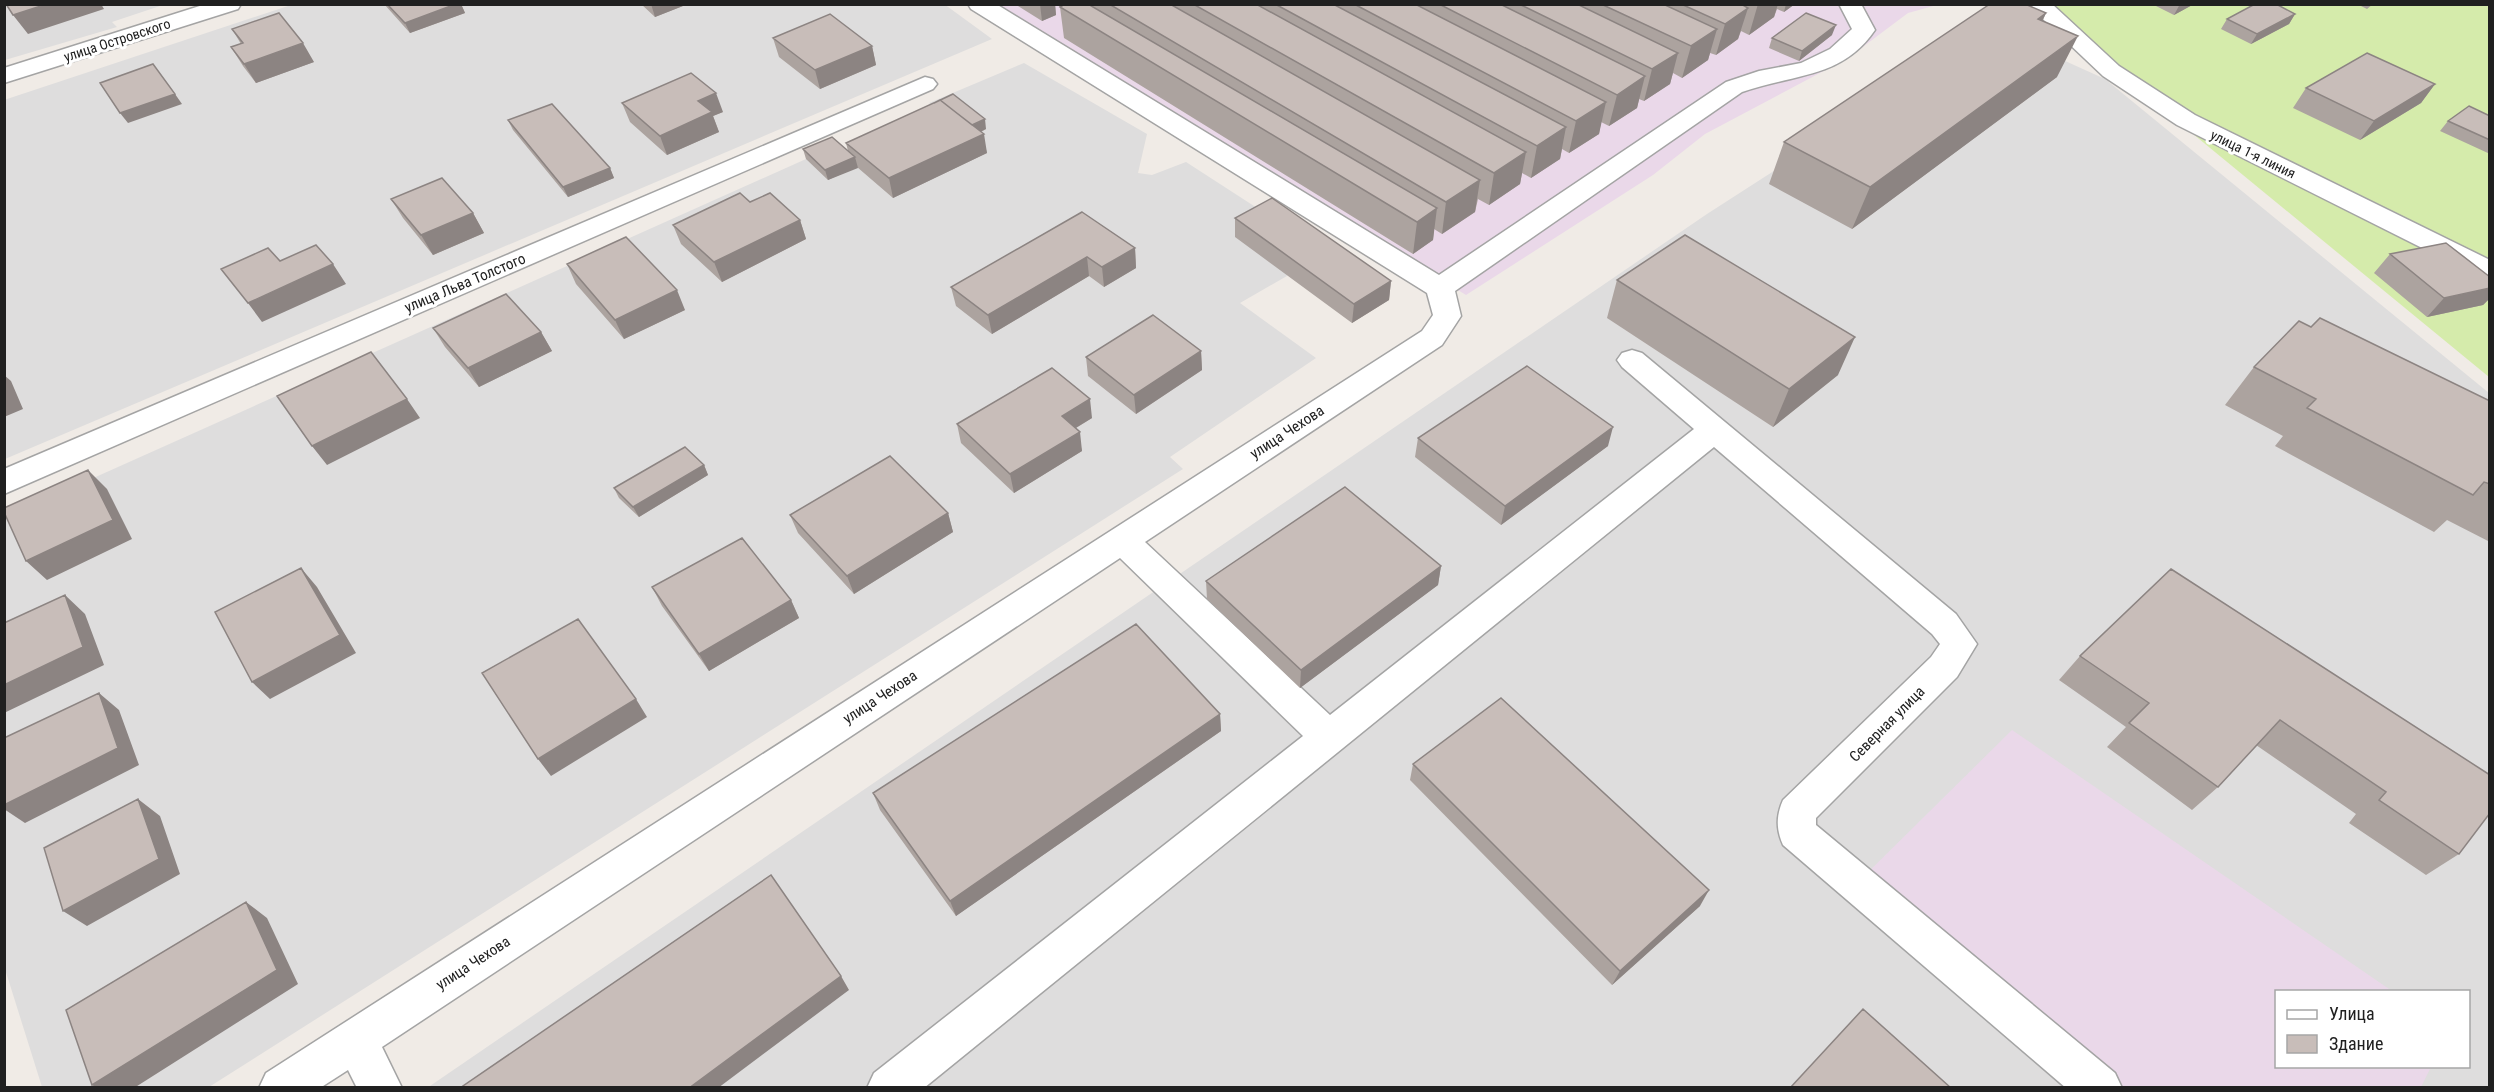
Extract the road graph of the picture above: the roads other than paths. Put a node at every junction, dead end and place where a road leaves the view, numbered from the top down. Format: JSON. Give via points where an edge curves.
{"nodes":[{"id":1,"x":230,"y":4,"type":"edge"},
{"id":2,"x":978,"y":4,"type":"edge"},
{"id":3,"x":1850,"y":4,"type":"edge"},
{"id":4,"x":2038,"y":4,"type":"edge"},
{"id":5,"x":4,"y":76,"type":"edge"},
{"id":6,"x":925,"y":84,"type":"dead end"},
{"id":7,"x":2490,"y":272,"type":"edge"},
{"id":8,"x":1440,"y":288,"type":"junction"},
{"id":9,"x":1632,"y":360,"type":"dead end"},
{"id":10,"x":1714,"y":430,"type":"junction"},
{"id":11,"x":4,"y":482,"type":"edge"},
{"id":12,"x":1122,"y":540,"type":"junction"},
{"id":13,"x":1328,"y":738,"type":"junction"},
{"id":14,"x":356,"y":1039,"type":"junction"},
{"id":15,"x":281,"y":1088,"type":"edge"},
{"id":16,"x":380,"y":1088,"type":"edge"},
{"id":17,"x":888,"y":1088,"type":"edge"},
{"id":18,"x":2100,"y":1088,"type":"edge"}],
"edges":[{"from":1,"to":5,"type":"street","name":"улица Островского"},
{"from":2,"to":8,"type":"street"},
{"from":3,"to":8,"type":"street","via":[[1864,30],[1838,54],[1808,69],[1734,87]]},
{"from":4,"to":7,"type":"street","name":"улица 1-я линия","via":[[2111,71],[2186,120]]},
{"from":6,"to":11,"type":"street","name":"улица Льва Толстого"},
{"from":8,"to":12,"type":"street","name":"улица Чехова","via":[[1448,316],[1432,338]]},
{"from":9,"to":10,"type":"street","name":"Северная улица"},
{"from":10,"to":13,"type":"street"},
{"from":10,"to":18,"type":"street","name":"Северная улица","via":[[1944,624],[1960,644],[1944,667],[1797,812],[1797,833]]},
{"from":12,"to":13,"type":"street"},
{"from":12,"to":14,"type":"street","name":"улица Чехова"},
{"from":13,"to":17,"type":"street"},
{"from":14,"to":15,"type":"street","name":"улица Чехова"},
{"from":14,"to":16,"type":"street"}]}
